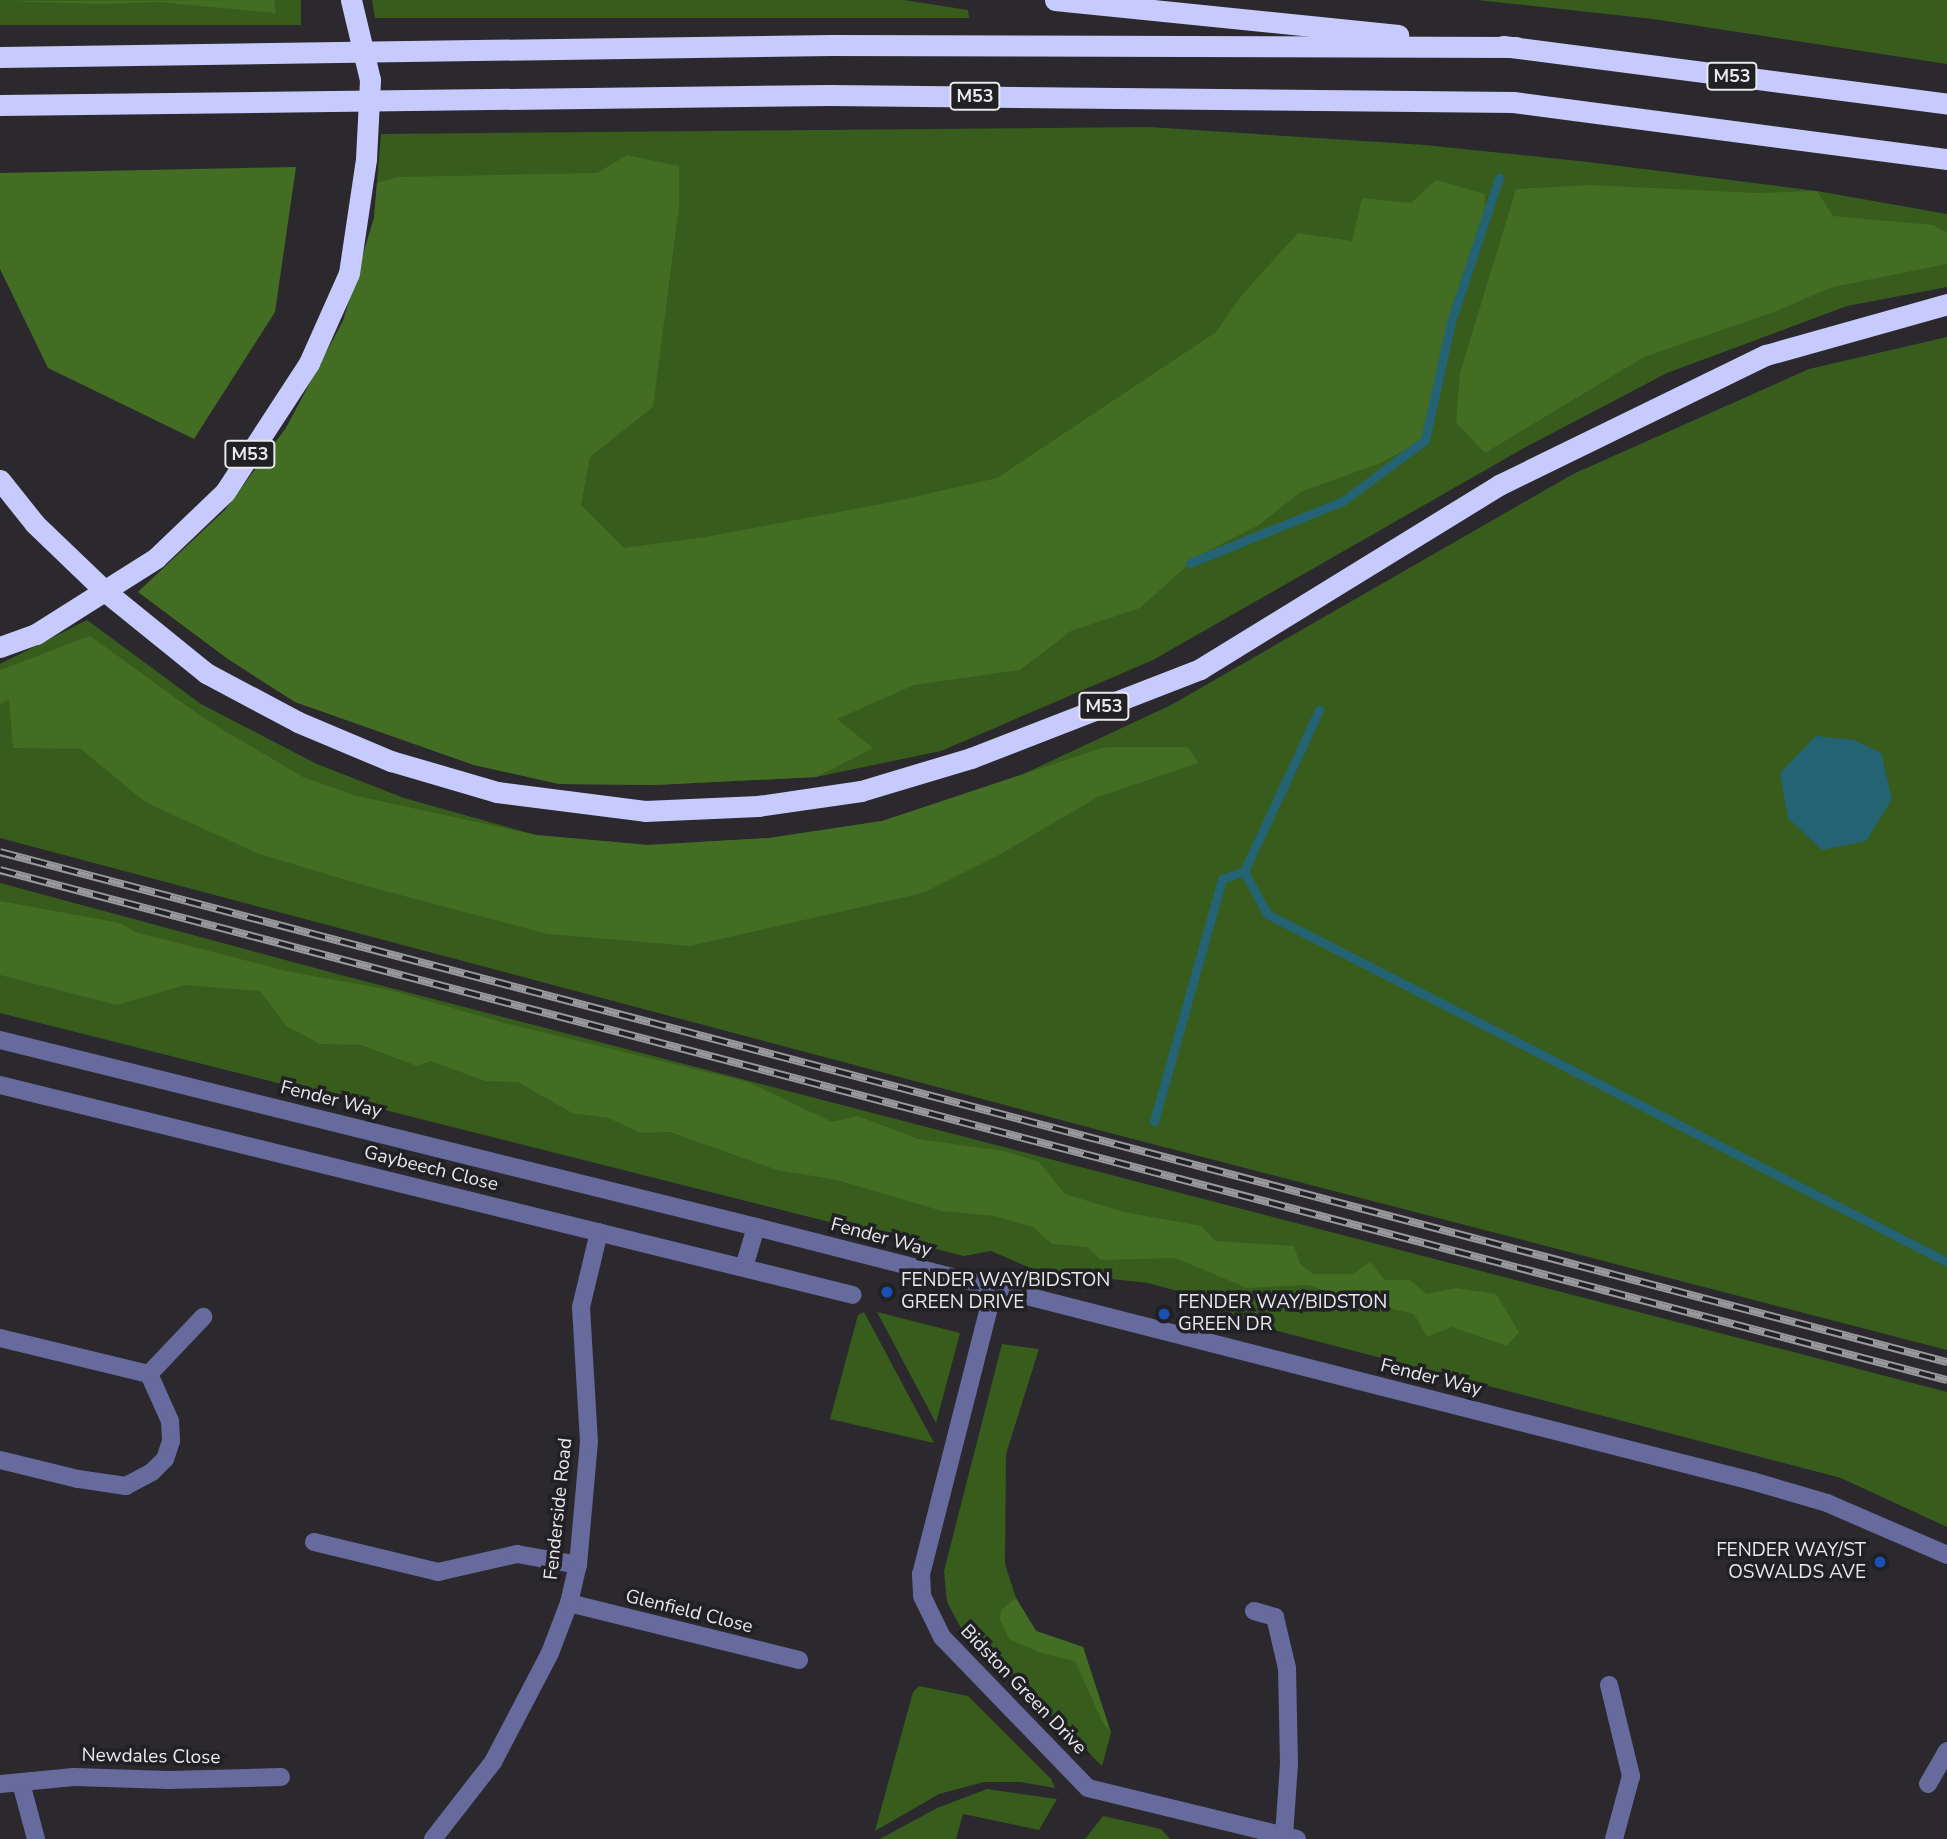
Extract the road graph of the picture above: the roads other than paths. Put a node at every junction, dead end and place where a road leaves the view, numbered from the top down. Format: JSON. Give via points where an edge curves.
{"nodes":[{"id":1,"x":351,"y":0,"type":"edge"},
{"id":2,"x":1055,"y":0,"type":"edge"},
{"id":3,"x":1516,"y":47,"type":"junction"},
{"id":4,"x":0,"y":57,"type":"edge"},
{"id":5,"x":1947,"y":104,"type":"edge"},
{"id":6,"x":0,"y":105,"type":"edge"},
{"id":7,"x":1947,"y":159,"type":"edge"},
{"id":8,"x":1947,"y":304,"type":"edge"},
{"id":9,"x":0,"y":480,"type":"edge"},
{"id":10,"x":0,"y":647,"type":"edge"},
{"id":11,"x":0,"y":1040,"type":"edge"},
{"id":12,"x":0,"y":1085,"type":"edge"},
{"id":13,"x":756,"y":1227,"type":"junction"},
{"id":14,"x":599,"y":1232,"type":"junction"},
{"id":15,"x":744,"y":1267,"type":"junction"},
{"id":16,"x":994,"y":1288,"type":"junction"},
{"id":17,"x":853,"y":1295,"type":"dead end"},
{"id":18,"x":203,"y":1317,"type":"dead end"},
{"id":19,"x":0,"y":1338,"type":"edge"},
{"id":20,"x":149,"y":1374,"type":"junction"},
{"id":21,"x":0,"y":1460,"type":"edge"},
{"id":22,"x":314,"y":1542,"type":"dead end"},
{"id":23,"x":1947,"y":1555,"type":"edge"},
{"id":24,"x":578,"y":1565,"type":"junction"},
{"id":25,"x":569,"y":1603,"type":"junction"},
{"id":26,"x":1254,"y":1611,"type":"dead end"},
{"id":27,"x":799,"y":1660,"type":"dead end"},
{"id":28,"x":1609,"y":1685,"type":"dead end"},
{"id":29,"x":1947,"y":1751,"type":"edge"},
{"id":30,"x":281,"y":1777,"type":"dead end"},
{"id":31,"x":21,"y":1783,"type":"junction"},
{"id":32,"x":0,"y":1784,"type":"edge"},
{"id":33,"x":1928,"y":1784,"type":"dead end"},
{"id":34,"x":1290,"y":1837,"type":"edge"},
{"id":35,"x":36,"y":1839,"type":"edge"},
{"id":36,"x":433,"y":1839,"type":"edge"},
{"id":37,"x":1614,"y":1839,"type":"edge"}],
"edges":[{"from":1,"to":10,"type":"highway","number":"M53","bridge":true,"via":[[370,80],[366,159],[349,273],[309,363],[225,492],[156,558],[36,634]]},
{"from":2,"to":3,"type":"highway","number":"M53"},
{"from":3,"to":4,"type":"highway","number":"M53","via":[[831,46]]},
{"from":3,"to":5,"type":"highway","number":"M53"},
{"from":6,"to":7,"type":"highway","number":"M53","via":[[830,95],[1513,102]]},
{"from":8,"to":9,"type":"highway","number":"M53","bridge":true,"via":[[1766,355],[1499,485],[1200,669],[971,758],[861,791],[758,806],[645,811],[497,792],[391,761],[298,722],[206,673],[116,601],[35,524]]},
{"from":11,"to":13,"type":"street","name":"Fender Way"},
{"from":12,"to":14,"type":"street","name":"Gaybeech Close"},
{"from":13,"to":15,"type":"street"},
{"from":13,"to":16,"type":"street","name":"Fender Way"},
{"from":14,"to":15,"type":"street","name":"Gaybeech Close"},
{"from":14,"to":24,"type":"street","name":"Fenderside Road","via":[[581,1307],[589,1442]]},
{"from":15,"to":17,"type":"street","name":"Gaybeech Close"},
{"from":16,"to":23,"type":"street","name":"Fender Way","via":[[1765,1485],[1827,1503]]},
{"from":16,"to":34,"type":"street","name":"Bidston Green Drive","via":[[921,1574],[922,1596],[943,1637],[1088,1788]]},
{"from":18,"to":20,"type":"street"},
{"from":19,"to":20,"type":"street"},
{"from":20,"to":21,"type":"street","via":[[170,1421],[171,1441],[165,1459],[152,1472],[126,1486]]},
{"from":22,"to":24,"type":"street","via":[[438,1572],[517,1554]]},
{"from":24,"to":25,"type":"street","name":"Fenderside Road"},
{"from":25,"to":27,"type":"street","name":"Glenfield Close"},
{"from":25,"to":36,"type":"street","name":"Fenderside Road","via":[[550,1653],[493,1762]]},
{"from":26,"to":34,"type":"street","via":[[1275,1616],[1287,1668]]},
{"from":28,"to":37,"type":"street","via":[[1630,1776]]},
{"from":29,"to":33,"type":"street"},
{"from":30,"to":31,"type":"street","name":"Newdales Close","via":[[74,1777]]},
{"from":31,"to":32,"type":"street","name":"Newdales Close"},
{"from":31,"to":35,"type":"street"}]}
